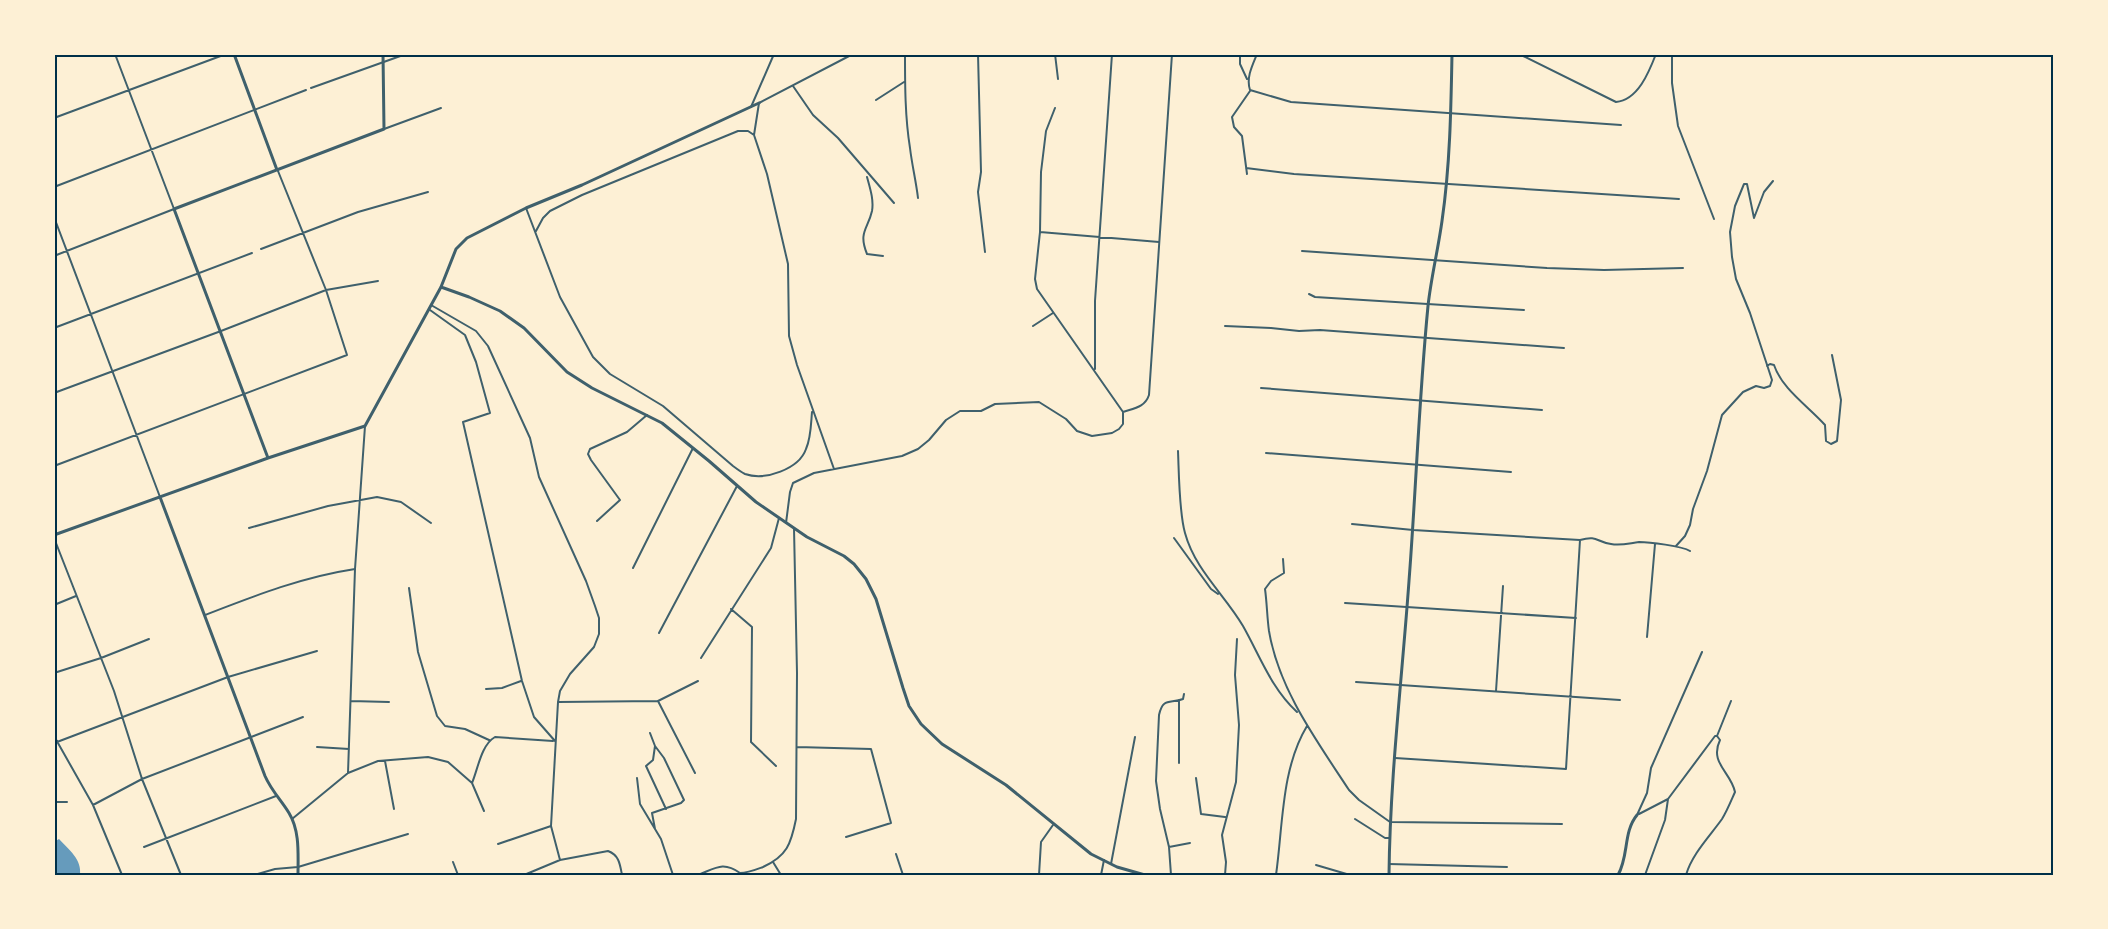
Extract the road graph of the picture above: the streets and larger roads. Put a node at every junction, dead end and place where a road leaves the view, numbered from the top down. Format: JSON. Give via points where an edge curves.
{"nodes":[{"id":1,"x":115,"y":54,"type":"edge"},
{"id":2,"x":226,"y":54,"type":"edge"},
{"id":3,"x":234,"y":54,"type":"edge"},
{"id":4,"x":382,"y":54,"type":"edge"},
{"id":5,"x":406,"y":54,"type":"edge"},
{"id":6,"x":774,"y":54,"type":"edge"},
{"id":7,"x":853,"y":54,"type":"edge"},
{"id":8,"x":905,"y":54,"type":"edge"},
{"id":9,"x":978,"y":54,"type":"edge"},
{"id":10,"x":1055,"y":54,"type":"edge"},
{"id":11,"x":1112,"y":54,"type":"edge"},
{"id":12,"x":1172,"y":54,"type":"edge"},
{"id":13,"x":1240,"y":54,"type":"edge"},
{"id":14,"x":1257,"y":54,"type":"edge"},
{"id":15,"x":1452,"y":54,"type":"edge"},
{"id":16,"x":1519,"y":54,"type":"edge"},
{"id":17,"x":1656,"y":54,"type":"edge"},
{"id":18,"x":1672,"y":54,"type":"edge"},
{"id":19,"x":383,"y":61,"type":"junction"},
{"id":20,"x":1058,"y":79,"type":"dead end"},
{"id":21,"x":905,"y":81,"type":"junction"},
{"id":22,"x":1248,"y":81,"type":"junction"},
{"id":23,"x":793,"y":86,"type":"junction"},
{"id":24,"x":311,"y":88,"type":"dead end"},
{"id":25,"x":129,"y":90,"type":"junction"},
{"id":26,"x":306,"y":90,"type":"dead end"},
{"id":27,"x":1251,"y":91,"type":"junction"},
{"id":28,"x":876,"y":100,"type":"dead end"},
{"id":29,"x":759,"y":103,"type":"junction"},
{"id":30,"x":751,"y":107,"type":"junction"},
{"id":31,"x":441,"y":108,"type":"dead end"},
{"id":32,"x":1056,"y":108,"type":"dead end"},
{"id":33,"x":254,"y":110,"type":"junction"},
{"id":34,"x":1451,"y":112,"type":"junction"},
{"id":35,"x":54,"y":118,"type":"edge"},
{"id":36,"x":1621,"y":125,"type":"dead end"},
{"id":37,"x":384,"y":129,"type":"junction"},
{"id":38,"x":754,"y":135,"type":"junction"},
{"id":39,"x":152,"y":149,"type":"junction"},
{"id":40,"x":1246,"y":168,"type":"junction"},
{"id":41,"x":277,"y":170,"type":"junction"},
{"id":42,"x":867,"y":174,"type":"junction"},
{"id":43,"x":1247,"y":174,"type":"dead end"},
{"id":44,"x":1773,"y":181,"type":"dead end"},
{"id":45,"x":1446,"y":184,"type":"junction"},
{"id":46,"x":54,"y":187,"type":"edge"},
{"id":47,"x":428,"y":192,"type":"dead end"},
{"id":48,"x":918,"y":198,"type":"dead end"},
{"id":49,"x":1679,"y":199,"type":"dead end"},
{"id":50,"x":894,"y":203,"type":"dead end"},
{"id":51,"x":526,"y":208,"type":"junction"},
{"id":52,"x":174,"y":209,"type":"junction"},
{"id":53,"x":54,"y":217,"type":"edge"},
{"id":54,"x":1714,"y":219,"type":"dead end"},
{"id":55,"x":536,"y":231,"type":"junction"},
{"id":56,"x":1040,"y":232,"type":"junction"},
{"id":57,"x":304,"y":234,"type":"junction"},
{"id":58,"x":1100,"y":237,"type":"junction"},
{"id":59,"x":1159,"y":242,"type":"junction"},
{"id":60,"x":261,"y":249,"type":"dead end"},
{"id":61,"x":66,"y":251,"type":"junction"},
{"id":62,"x":1302,"y":251,"type":"dead end"},
{"id":63,"x":985,"y":252,"type":"dead end"},
{"id":64,"x":252,"y":253,"type":"dead end"},
{"id":65,"x":54,"y":256,"type":"edge"},
{"id":66,"x":883,"y":256,"type":"dead end"},
{"id":67,"x":1435,"y":260,"type":"junction"},
{"id":68,"x":1683,"y":268,"type":"dead end"},
{"id":69,"x":198,"y":272,"type":"junction"},
{"id":70,"x":378,"y":280,"type":"dead end"},
{"id":71,"x":441,"y":287,"type":"junction"},
{"id":72,"x":326,"y":290,"type":"junction"},
{"id":73,"x":1309,"y":294,"type":"dead end"},
{"id":74,"x":1429,"y":303,"type":"junction"},
{"id":75,"x":430,"y":307,"type":"junction"},
{"id":76,"x":1524,"y":310,"type":"dead end"},
{"id":77,"x":1054,"y":312,"type":"junction"},
{"id":78,"x":92,"y":314,"type":"junction"},
{"id":79,"x":1033,"y":326,"type":"dead end"},
{"id":80,"x":1226,"y":326,"type":"dead end"},
{"id":81,"x":54,"y":328,"type":"edge"},
{"id":82,"x":222,"y":331,"type":"junction"},
{"id":83,"x":1425,"y":338,"type":"junction"},
{"id":84,"x":1563,"y":348,"type":"dead end"},
{"id":85,"x":1832,"y":355,"type":"dead end"},
{"id":86,"x":1767,"y":366,"type":"junction"},
{"id":87,"x":1095,"y":370,"type":"junction"},
{"id":88,"x":113,"y":371,"type":"junction"},
{"id":89,"x":1261,"y":388,"type":"dead end"},
{"id":90,"x":54,"y":393,"type":"edge"},
{"id":91,"x":245,"y":394,"type":"junction"},
{"id":92,"x":1420,"y":400,"type":"junction"},
{"id":93,"x":812,"y":409,"type":"junction"},
{"id":94,"x":1542,"y":410,"type":"dead end"},
{"id":95,"x":1123,"y":412,"type":"junction"},
{"id":96,"x":646,"y":415,"type":"junction"},
{"id":97,"x":366,"y":426,"type":"junction"},
{"id":98,"x":137,"y":434,"type":"junction"},
{"id":99,"x":693,"y":448,"type":"junction"},
{"id":100,"x":1178,"y":451,"type":"dead end"},
{"id":101,"x":1266,"y":453,"type":"dead end"},
{"id":102,"x":268,"y":458,"type":"junction"},
{"id":103,"x":1416,"y":465,"type":"junction"},
{"id":104,"x":54,"y":466,"type":"edge"},
{"id":105,"x":834,"y":469,"type":"junction"},
{"id":106,"x":1511,"y":472,"type":"dead end"},
{"id":107,"x":736,"y":486,"type":"junction"},
{"id":108,"x":160,"y":497,"type":"junction"},
{"id":109,"x":360,"y":500,"type":"junction"},
{"id":110,"x":779,"y":518,"type":"junction"},
{"id":111,"x":597,"y":521,"type":"dead end"},
{"id":112,"x":431,"y":523,"type":"dead end"},
{"id":113,"x":786,"y":524,"type":"junction"},
{"id":114,"x":1352,"y":524,"type":"dead end"},
{"id":115,"x":249,"y":528,"type":"dead end"},
{"id":116,"x":794,"y":528,"type":"junction"},
{"id":117,"x":1413,"y":530,"type":"junction"},
{"id":118,"x":54,"y":537,"type":"edge"},
{"id":119,"x":1174,"y":538,"type":"dead end"},
{"id":120,"x":1580,"y":540,"type":"junction"},
{"id":121,"x":1655,"y":544,"type":"junction"},
{"id":122,"x":1676,"y":546,"type":"junction"},
{"id":123,"x":1690,"y":551,"type":"dead end"},
{"id":124,"x":1283,"y":559,"type":"dead end"},
{"id":125,"x":633,"y":568,"type":"dead end"},
{"id":126,"x":355,"y":569,"type":"junction"},
{"id":127,"x":1503,"y":586,"type":"dead end"},
{"id":128,"x":409,"y":588,"type":"dead end"},
{"id":129,"x":76,"y":596,"type":"junction"},
{"id":130,"x":1221,"y":596,"type":"junction"},
{"id":131,"x":1345,"y":603,"type":"dead end"},
{"id":132,"x":54,"y":605,"type":"edge"},
{"id":133,"x":1407,"y":607,"type":"junction"},
{"id":134,"x":731,"y":609,"type":"junction"},
{"id":135,"x":1501,"y":614,"type":"junction"},
{"id":136,"x":205,"y":615,"type":"junction"},
{"id":137,"x":1576,"y":618,"type":"junction"},
{"id":138,"x":659,"y":633,"type":"dead end"},
{"id":139,"x":1647,"y":637,"type":"dead end"},
{"id":140,"x":150,"y":639,"type":"dead end"},
{"id":141,"x":1236,"y":639,"type":"dead end"},
{"id":142,"x":317,"y":651,"type":"dead end"},
{"id":143,"x":1702,"y":652,"type":"dead end"},
{"id":144,"x":101,"y":658,"type":"junction"},
{"id":145,"x":700,"y":658,"type":"dead end"},
{"id":146,"x":54,"y":673,"type":"edge"},
{"id":147,"x":228,"y":677,"type":"junction"},
{"id":148,"x":522,"y":681,"type":"junction"},
{"id":149,"x":698,"y":681,"type":"dead end"},
{"id":150,"x":1356,"y":682,"type":"dead end"},
{"id":151,"x":1401,"y":685,"type":"junction"},
{"id":152,"x":486,"y":689,"type":"dead end"},
{"id":153,"x":1496,"y":692,"type":"junction"},
{"id":154,"x":1184,"y":694,"type":"dead end"},
{"id":155,"x":1571,"y":695,"type":"junction"},
{"id":156,"x":1179,"y":700,"type":"junction"},
{"id":157,"x":1620,"y":700,"type":"dead end"},
{"id":158,"x":351,"y":701,"type":"junction"},
{"id":159,"x":658,"y":701,"type":"junction"},
{"id":160,"x":1731,"y":701,"type":"dead end"},
{"id":161,"x":389,"y":702,"type":"dead end"},
{"id":162,"x":558,"y":702,"type":"junction"},
{"id":163,"x":1299,"y":714,"type":"junction"},
{"id":164,"x":122,"y":717,"type":"junction"},
{"id":165,"x":303,"y":717,"type":"dead end"},
{"id":166,"x":1307,"y":726,"type":"junction"},
{"id":167,"x":651,"y":733,"type":"dead end"},
{"id":168,"x":54,"y":736,"type":"edge"},
{"id":169,"x":1135,"y":736,"type":"dead end"},
{"id":170,"x":1717,"y":736,"type":"junction"},
{"id":171,"x":250,"y":737,"type":"junction"},
{"id":172,"x":489,"y":740,"type":"junction"},
{"id":173,"x":555,"y":741,"type":"junction"},
{"id":174,"x":57,"y":742,"type":"junction"},
{"id":175,"x":655,"y":746,"type":"junction"},
{"id":176,"x":317,"y":747,"type":"dead end"},
{"id":177,"x":796,"y":747,"type":"junction"},
{"id":178,"x":349,"y":749,"type":"junction"},
{"id":179,"x":1395,"y":758,"type":"junction"},
{"id":180,"x":385,"y":761,"type":"junction"},
{"id":181,"x":1179,"y":763,"type":"dead end"},
{"id":182,"x":776,"y":766,"type":"dead end"},
{"id":183,"x":348,"y":773,"type":"junction"},
{"id":184,"x":695,"y":773,"type":"dead end"},
{"id":185,"x":637,"y":778,"type":"dead end"},
{"id":186,"x":1196,"y":778,"type":"dead end"},
{"id":187,"x":142,"y":779,"type":"junction"},
{"id":188,"x":472,"y":783,"type":"junction"},
{"id":189,"x":276,"y":796,"type":"junction"},
{"id":190,"x":1668,"y":799,"type":"junction"},
{"id":191,"x":54,"y":802,"type":"edge"},
{"id":192,"x":67,"y":802,"type":"dead end"},
{"id":193,"x":93,"y":805,"type":"junction"},
{"id":194,"x":394,"y":809,"type":"dead end"},
{"id":195,"x":666,"y":809,"type":"junction"},
{"id":196,"x":484,"y":811,"type":"dead end"},
{"id":197,"x":1637,"y":815,"type":"junction"},
{"id":198,"x":1226,"y":817,"type":"junction"},
{"id":199,"x":292,"y":819,"type":"junction"},
{"id":200,"x":1356,"y":819,"type":"dead end"},
{"id":201,"x":1390,"y":822,"type":"junction"},
{"id":202,"x":1054,"y":824,"type":"junction"},
{"id":203,"x":1562,"y":824,"type":"dead end"},
{"id":204,"x":551,"y":826,"type":"junction"},
{"id":205,"x":655,"y":829,"type":"junction"},
{"id":206,"x":408,"y":834,"type":"dead end"},
{"id":207,"x":846,"y":837,"type":"dead end"},
{"id":208,"x":1390,"y":838,"type":"junction"},
{"id":209,"x":166,"y":839,"type":"junction"},
{"id":210,"x":1190,"y":843,"type":"dead end"},
{"id":211,"x":498,"y":844,"type":"dead end"},
{"id":212,"x":144,"y":846,"type":"dead end"},
{"id":213,"x":1170,"y":847,"type":"junction"},
{"id":214,"x":896,"y":854,"type":"dead end"},
{"id":215,"x":560,"y":860,"type":"junction"},
{"id":216,"x":1104,"y":860,"type":"junction"},
{"id":217,"x":453,"y":862,"type":"dead end"},
{"id":218,"x":773,"y":862,"type":"junction"},
{"id":219,"x":1111,"y":864,"type":"junction"},
{"id":220,"x":1389,"y":864,"type":"junction"},
{"id":221,"x":1316,"y":865,"type":"dead end"},
{"id":222,"x":298,"y":867,"type":"junction"},
{"id":223,"x":1507,"y":867,"type":"dead end"},
{"id":224,"x":122,"y":875,"type":"edge"},
{"id":225,"x":181,"y":875,"type":"edge"},
{"id":226,"x":254,"y":875,"type":"edge"},
{"id":227,"x":298,"y":875,"type":"edge"},
{"id":228,"x":458,"y":875,"type":"edge"},
{"id":229,"x":524,"y":875,"type":"edge"},
{"id":230,"x":622,"y":875,"type":"edge"},
{"id":231,"x":673,"y":875,"type":"edge"},
{"id":232,"x":698,"y":875,"type":"edge"},
{"id":233,"x":781,"y":875,"type":"edge"},
{"id":234,"x":903,"y":875,"type":"edge"},
{"id":235,"x":1039,"y":875,"type":"edge"},
{"id":236,"x":1101,"y":875,"type":"edge"},
{"id":237,"x":1145,"y":875,"type":"edge"},
{"id":238,"x":1172,"y":875,"type":"edge"},
{"id":239,"x":1225,"y":875,"type":"edge"},
{"id":240,"x":1276,"y":875,"type":"edge"},
{"id":241,"x":1350,"y":875,"type":"edge"},
{"id":242,"x":1389,"y":875,"type":"edge"},
{"id":243,"x":1618,"y":875,"type":"edge"},
{"id":244,"x":1645,"y":875,"type":"edge"},
{"id":245,"x":1686,"y":875,"type":"edge"}],
"edges":[{"from":1,"to":25,"type":"street"},
{"from":2,"to":25,"type":"street"},
{"from":3,"to":33,"type":"street"},
{"from":4,"to":19,"type":"street"},
{"from":5,"to":19,"type":"street"},
{"from":6,"to":30,"type":"street"},
{"from":7,"to":23,"type":"street"},
{"from":8,"to":21,"type":"street"},
{"from":9,"to":63,"type":"street","via":[[978,192]]},
{"from":10,"to":20,"type":"street"},
{"from":11,"to":58,"type":"street"},
{"from":12,"to":59,"type":"street"},
{"from":13,"to":22,"type":"street"},
{"from":14,"to":22,"type":"street"},
{"from":15,"to":34,"type":"street"},
{"from":16,"to":17,"type":"street","via":[[1616,102],[1639,88]]},
{"from":18,"to":54,"type":"street","via":[[1678,126]]},
{"from":19,"to":24,"type":"street"},
{"from":19,"to":37,"type":"street"},
{"from":21,"to":28,"type":"street"},
{"from":21,"to":48,"type":"street"},
{"from":22,"to":27,"type":"street"},
{"from":23,"to":29,"type":"street"},
{"from":23,"to":42,"type":"street","via":[[813,115]]},
{"from":25,"to":35,"type":"street"},
{"from":25,"to":39,"type":"street"},
{"from":26,"to":33,"type":"street"},
{"from":27,"to":34,"type":"street","via":[[1291,102]]},
{"from":27,"to":40,"type":"street","via":[[1232,117],[1242,136]]},
{"from":29,"to":30,"type":"street"},
{"from":29,"to":38,"type":"street"},
{"from":30,"to":51,"type":"street"},
{"from":31,"to":37,"type":"street"},
{"from":32,"to":56,"type":"street","via":[[1046,131]]},
{"from":33,"to":39,"type":"street"},
{"from":33,"to":41,"type":"street"},
{"from":34,"to":36,"type":"street"},
{"from":34,"to":45,"type":"street"},
{"from":37,"to":41,"type":"street"},
{"from":38,"to":55,"type":"street","via":[[738,131],[582,195],[550,211]]},
{"from":38,"to":93,"type":"street","via":[[788,264],[789,336]]},
{"from":39,"to":46,"type":"street"},
{"from":39,"to":52,"type":"street"},
{"from":40,"to":43,"type":"street"},
{"from":40,"to":45,"type":"street"},
{"from":41,"to":52,"type":"street"},
{"from":41,"to":57,"type":"street"},
{"from":42,"to":50,"type":"street"},
{"from":42,"to":66,"type":"street","via":[[872,213],[864,231],[864,247],[867,254]]},
{"from":44,"to":86,"type":"street","via":[[1762,195],[1754,218],[1748,184],[1744,184],[1730,232],[1736,279]]},
{"from":45,"to":49,"type":"street"},
{"from":45,"to":67,"type":"street"},
{"from":47,"to":57,"type":"street","via":[[358,212]]},
{"from":51,"to":55,"type":"street"},
{"from":51,"to":71,"type":"street","via":[[467,238],[456,249]]},
{"from":52,"to":61,"type":"street"},
{"from":52,"to":69,"type":"street"},
{"from":53,"to":61,"type":"street"},
{"from":55,"to":93,"type":"street","via":[[560,297],[593,357],[610,374],[663,406],[745,474],[757,476],[783,470],[796,462],[806,450]]},
{"from":56,"to":58,"type":"street"},
{"from":56,"to":77,"type":"street","via":[[1035,279],[1037,289]]},
{"from":57,"to":60,"type":"street"},
{"from":57,"to":72,"type":"street"},
{"from":58,"to":59,"type":"street"},
{"from":58,"to":87,"type":"street"},
{"from":59,"to":95,"type":"street","via":[[1149,395],[1142,406]]},
{"from":61,"to":65,"type":"street"},
{"from":61,"to":78,"type":"street"},
{"from":62,"to":67,"type":"street"},
{"from":64,"to":69,"type":"street"},
{"from":67,"to":68,"type":"street","via":[[1604,270]]},
{"from":67,"to":74,"type":"street"},
{"from":69,"to":78,"type":"street"},
{"from":69,"to":82,"type":"street"},
{"from":70,"to":72,"type":"street"},
{"from":71,"to":75,"type":"street"},
{"from":71,"to":96,"type":"street","via":[[500,311],[524,328],[567,372]]},
{"from":72,"to":82,"type":"street"},
{"from":72,"to":91,"type":"street","via":[[347,356]]},
{"from":73,"to":74,"type":"street"},
{"from":74,"to":76,"type":"street"},
{"from":74,"to":83,"type":"street"},
{"from":75,"to":97,"type":"street"},
{"from":75,"to":148,"type":"street","via":[[465,335],[490,413],[463,422]]},
{"from":75,"to":162,"type":"street","via":[[476,331],[488,346],[530,438],[538,477],[595,606],[599,634],[594,647],[570,674]]},
{"from":77,"to":79,"type":"street"},
{"from":77,"to":87,"type":"street"},
{"from":78,"to":81,"type":"street"},
{"from":78,"to":88,"type":"street"},
{"from":80,"to":83,"type":"street"},
{"from":82,"to":88,"type":"street"},
{"from":82,"to":91,"type":"street"},
{"from":83,"to":84,"type":"street"},
{"from":83,"to":92,"type":"street"},
{"from":85,"to":86,"type":"street","via":[[1841,400],[1837,441],[1831,444],[1826,441],[1825,425],[1788,388],[1774,365]]},
{"from":86,"to":122,"type":"street","via":[[1770,386],[1749,387],[1722,415],[1690,525]]},
{"from":87,"to":95,"type":"street"},
{"from":88,"to":90,"type":"street"},
{"from":88,"to":98,"type":"street"},
{"from":89,"to":92,"type":"street"},
{"from":91,"to":98,"type":"street"},
{"from":91,"to":102,"type":"street"},
{"from":92,"to":94,"type":"street"},
{"from":92,"to":103,"type":"street"},
{"from":93,"to":105,"type":"street"},
{"from":95,"to":105,"type":"street","via":[[1119,429],[1092,436],[1077,431],[1039,402],[995,404],[981,411],[960,411],[918,449],[902,456]]},
{"from":96,"to":99,"type":"street"},
{"from":96,"to":111,"type":"street","via":[[627,432],[590,449],[591,460],[620,500]]},
{"from":97,"to":102,"type":"street"},
{"from":97,"to":109,"type":"street"},
{"from":98,"to":104,"type":"street"},
{"from":98,"to":108,"type":"street"},
{"from":99,"to":107,"type":"street"},
{"from":99,"to":125,"type":"street"},
{"from":100,"to":130,"type":"street","via":[[1185,532]]},
{"from":101,"to":103,"type":"street"},
{"from":102,"to":108,"type":"street"},
{"from":103,"to":106,"type":"street"},
{"from":103,"to":117,"type":"street"},
{"from":105,"to":113,"type":"street","via":[[793,483]]},
{"from":107,"to":110,"type":"street"},
{"from":107,"to":138,"type":"street"},
{"from":108,"to":118,"type":"street"},
{"from":108,"to":136,"type":"street"},
{"from":109,"to":112,"type":"street","via":[[376,497],[400,502]]},
{"from":109,"to":115,"type":"street"},
{"from":109,"to":126,"type":"street"},
{"from":110,"to":113,"type":"street"},
{"from":110,"to":134,"type":"street","via":[[771,548]]},
{"from":113,"to":116,"type":"street"},
{"from":114,"to":117,"type":"street"},
{"from":116,"to":177,"type":"street"},
{"from":116,"to":202,"type":"street","via":[[844,556],[863,574],[881,612],[909,706],[921,724],[942,744],[1006,785]]},
{"from":117,"to":120,"type":"street"},
{"from":117,"to":133,"type":"street"},
{"from":118,"to":129,"type":"street"},
{"from":119,"to":130,"type":"street","via":[[1211,589]]},
{"from":120,"to":121,"type":"street","via":[[1592,537],[1610,544]]},
{"from":120,"to":137,"type":"street"},
{"from":121,"to":122,"type":"street"},
{"from":121,"to":139,"type":"street"},
{"from":122,"to":123,"type":"street"},
{"from":124,"to":163,"type":"street","via":[[1284,573],[1266,589],[1269,632]]},
{"from":126,"to":136,"type":"street","via":[[325,573]]},
{"from":126,"to":158,"type":"street"},
{"from":127,"to":135,"type":"street"},
{"from":128,"to":172,"type":"street","via":[[418,652],[437,716],[445,726],[465,729]]},
{"from":129,"to":132,"type":"street"},
{"from":129,"to":144,"type":"street"},
{"from":130,"to":163,"type":"street","via":[[1244,627],[1270,679]]},
{"from":131,"to":133,"type":"street"},
{"from":133,"to":135,"type":"street"},
{"from":133,"to":151,"type":"street"},
{"from":134,"to":145,"type":"street"},
{"from":134,"to":182,"type":"street","via":[[752,627],[751,742]]},
{"from":135,"to":137,"type":"street"},
{"from":135,"to":153,"type":"street"},
{"from":136,"to":147,"type":"street"},
{"from":137,"to":155,"type":"street"},
{"from":140,"to":144,"type":"street"},
{"from":141,"to":198,"type":"street","via":[[1236,782]]},
{"from":142,"to":147,"type":"street"},
{"from":143,"to":197,"type":"street","via":[[1651,768],[1647,793]]},
{"from":144,"to":146,"type":"street"},
{"from":144,"to":164,"type":"street"},
{"from":147,"to":164,"type":"street"},
{"from":147,"to":171,"type":"street"},
{"from":148,"to":152,"type":"street"},
{"from":148,"to":173,"type":"street","via":[[534,717]]},
{"from":149,"to":159,"type":"street"},
{"from":150,"to":151,"type":"street"},
{"from":151,"to":153,"type":"street"},
{"from":151,"to":179,"type":"street"},
{"from":153,"to":155,"type":"street"},
{"from":154,"to":156,"type":"street","via":[[1184,699]]},
{"from":155,"to":157,"type":"street"},
{"from":155,"to":179,"type":"street","via":[[1566,769]]},
{"from":156,"to":181,"type":"street"},
{"from":156,"to":213,"type":"street","via":[[1165,702],[1159,715],[1156,781]]},
{"from":158,"to":161,"type":"street"},
{"from":158,"to":178,"type":"street"},
{"from":159,"to":162,"type":"street"},
{"from":159,"to":184,"type":"street"},
{"from":160,"to":170,"type":"street"},
{"from":162,"to":173,"type":"street"},
{"from":163,"to":166,"type":"street"},
{"from":164,"to":174,"type":"street"},
{"from":164,"to":187,"type":"street"},
{"from":165,"to":171,"type":"street"},
{"from":166,"to":201,"type":"street","via":[[1349,790]]},
{"from":166,"to":240,"type":"street","via":[[1286,780]]},
{"from":167,"to":175,"type":"street"},
{"from":168,"to":174,"type":"street"},
{"from":169,"to":219,"type":"street"},
{"from":170,"to":190,"type":"street"},
{"from":170,"to":245,"type":"street","via":[[1718,762],[1735,792]]},
{"from":171,"to":187,"type":"street"},
{"from":171,"to":189,"type":"street"},
{"from":172,"to":173,"type":"street","via":[[501,736]]},
{"from":172,"to":188,"type":"street"},
{"from":173,"to":204,"type":"street"},
{"from":174,"to":193,"type":"street"},
{"from":175,"to":195,"type":"street","via":[[653,760],[646,766]]},
{"from":175,"to":195,"type":"street","via":[[684,800]]},
{"from":176,"to":178,"type":"street"},
{"from":177,"to":207,"type":"street","via":[[871,749],[891,822]]},
{"from":177,"to":218,"type":"street","via":[[796,819],[788,846]]},
{"from":178,"to":183,"type":"street"},
{"from":179,"to":201,"type":"street"},
{"from":180,"to":183,"type":"street"},
{"from":180,"to":188,"type":"street","via":[[439,759]]},
{"from":180,"to":194,"type":"street"},
{"from":183,"to":199,"type":"street"},
{"from":185,"to":205,"type":"street","via":[[640,804]]},
{"from":186,"to":198,"type":"street","via":[[1201,814]]},
{"from":187,"to":193,"type":"street"},
{"from":187,"to":209,"type":"street"},
{"from":188,"to":196,"type":"street"},
{"from":189,"to":199,"type":"street"},
{"from":189,"to":209,"type":"street"},
{"from":190,"to":197,"type":"street"},
{"from":190,"to":244,"type":"street","via":[[1665,820]]},
{"from":191,"to":192,"type":"street"},
{"from":193,"to":224,"type":"street"},
{"from":195,"to":205,"type":"street","via":[[651,815]]},
{"from":197,"to":243,"type":"street","via":[[1628,832]]},
{"from":198,"to":239,"type":"street","via":[[1222,835]]},
{"from":199,"to":222,"type":"street"},
{"from":200,"to":208,"type":"street"},
{"from":201,"to":203,"type":"street"},
{"from":201,"to":208,"type":"street"},
{"from":202,"to":216,"type":"street"},
{"from":202,"to":235,"type":"street","via":[[1041,842]]},
{"from":204,"to":211,"type":"street"},
{"from":204,"to":215,"type":"street"},
{"from":205,"to":231,"type":"street"},
{"from":206,"to":222,"type":"street"},
{"from":208,"to":220,"type":"street"},
{"from":209,"to":212,"type":"street"},
{"from":209,"to":225,"type":"street"},
{"from":210,"to":213,"type":"street"},
{"from":213,"to":238,"type":"street"},
{"from":214,"to":234,"type":"street"},
{"from":215,"to":229,"type":"street"},
{"from":215,"to":230,"type":"street","via":[[608,851],[617,857]]},
{"from":216,"to":219,"type":"street"},
{"from":216,"to":236,"type":"street"},
{"from":217,"to":228,"type":"street"},
{"from":218,"to":232,"type":"street","via":[[746,873],[722,866]]},
{"from":218,"to":233,"type":"street"},
{"from":219,"to":237,"type":"street"},
{"from":220,"to":223,"type":"street"},
{"from":220,"to":242,"type":"street"},
{"from":221,"to":241,"type":"street"},
{"from":222,"to":226,"type":"street"},
{"from":222,"to":227,"type":"street"}]}
